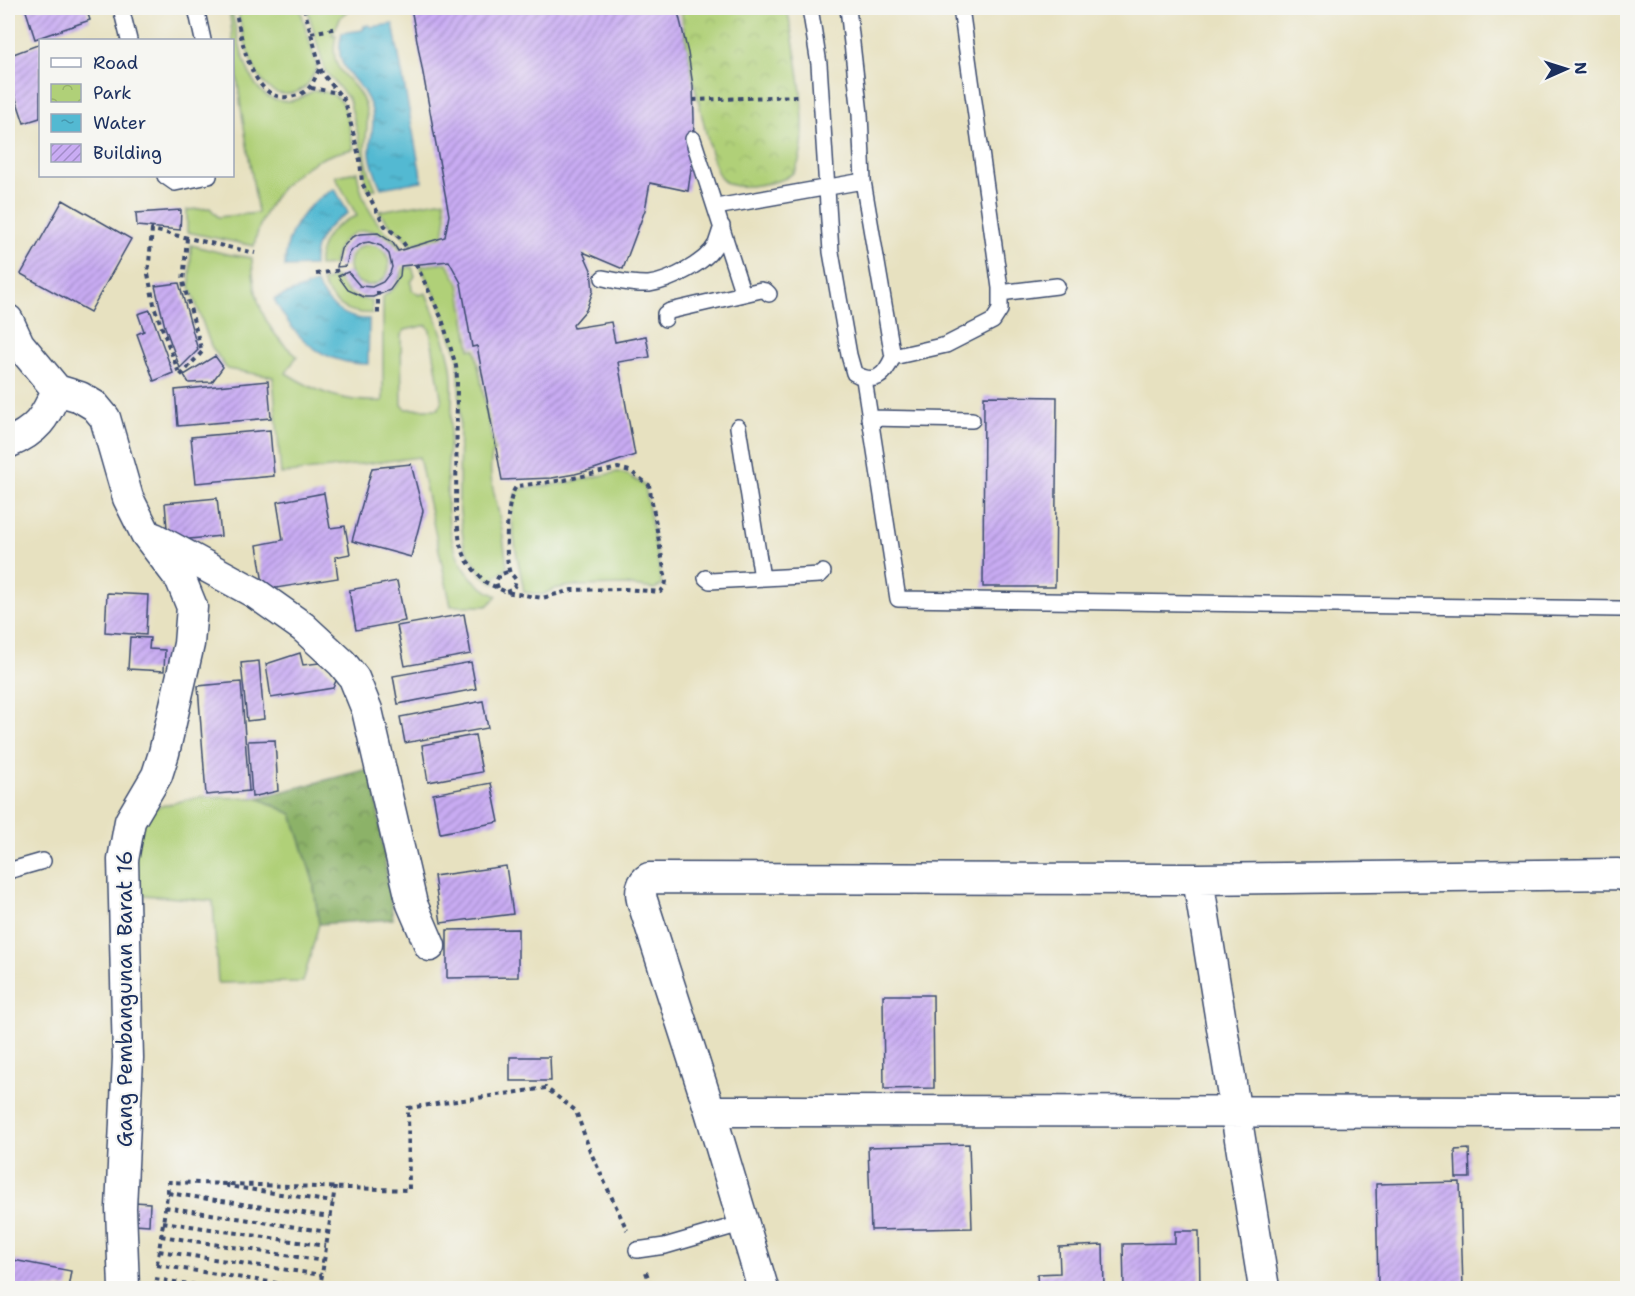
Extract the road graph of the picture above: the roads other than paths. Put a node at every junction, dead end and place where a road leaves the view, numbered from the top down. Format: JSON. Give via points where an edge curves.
{"nodes":[{"id":1,"x":121,"y":8,"type":"edge"},
{"id":2,"x":196,"y":8,"type":"edge"},
{"id":3,"x":810,"y":8,"type":"edge"},
{"id":4,"x":848,"y":8,"type":"edge"},
{"id":5,"x":961,"y":8,"type":"edge"},
{"id":6,"x":129,"y":39,"type":"edge"},
{"id":7,"x":203,"y":39,"type":"edge"},
{"id":8,"x":693,"y":140,"type":"dead end"},
{"id":9,"x":166,"y":177,"type":"edge"},
{"id":10,"x":204,"y":177,"type":"edge"},
{"id":11,"x":863,"y":181,"type":"junction"},
{"id":12,"x":826,"y":186,"type":"junction"},
{"id":13,"x":716,"y":207,"type":"junction"},
{"id":14,"x":722,"y":226,"type":"junction"},
{"id":15,"x":603,"y":278,"type":"dead end"},
{"id":16,"x":1047,"y":287,"type":"dead end"},
{"id":17,"x":1000,"y":292,"type":"junction"},
{"id":18,"x":743,"y":294,"type":"junction"},
{"id":19,"x":769,"y":294,"type":"dead end"},
{"id":20,"x":665,"y":319,"type":"dead end"},
{"id":21,"x":11,"y":337,"type":"edge"},
{"id":22,"x":893,"y":357,"type":"junction"},
{"id":23,"x":864,"y":378,"type":"junction"},
{"id":24,"x":57,"y":390,"type":"junction"},
{"id":25,"x":869,"y":418,"type":"junction"},
{"id":26,"x":972,"y":420,"type":"dead end"},
{"id":27,"x":738,"y":427,"type":"dead end"},
{"id":28,"x":8,"y":443,"type":"edge"},
{"id":29,"x":146,"y":534,"type":"junction"},
{"id":30,"x":823,"y":572,"type":"dead end"},
{"id":31,"x":706,"y":578,"type":"dead end"},
{"id":32,"x":762,"y":578,"type":"junction"},
{"id":33,"x":1620,"y":609,"type":"dead end"},
{"id":34,"x":43,"y":861,"type":"dead end"},
{"id":35,"x":8,"y":871,"type":"edge"},
{"id":36,"x":1628,"y":877,"type":"edge"},
{"id":37,"x":1198,"y":879,"type":"junction"},
{"id":38,"x":430,"y":946,"type":"dead end"},
{"id":39,"x":1235,"y":1110,"type":"junction"},
{"id":40,"x":710,"y":1111,"type":"junction"},
{"id":41,"x":1628,"y":1112,"type":"edge"},
{"id":42,"x":744,"y":1223,"type":"junction"},
{"id":43,"x":637,"y":1250,"type":"road end"},
{"id":44,"x":124,"y":1288,"type":"edge"},
{"id":45,"x":763,"y":1288,"type":"edge"},
{"id":46,"x":1264,"y":1288,"type":"edge"}],
"edges":[{"from":1,"to":6,"type":"lane"},
{"from":2,"to":7,"type":"lane"},
{"from":3,"to":12,"type":"lane","via":[[819,64]]},
{"from":4,"to":11,"type":"lane"},
{"from":5,"to":17,"type":"lane"},
{"from":8,"to":13,"type":"lane"},
{"from":9,"to":10,"type":"lane","via":[[175,183]]},
{"from":11,"to":12,"type":"lane"},
{"from":11,"to":22,"type":"lane"},
{"from":12,"to":13,"type":"lane"},
{"from":12,"to":23,"type":"lane","via":[[831,252],[849,355],[854,373]]},
{"from":13,"to":14,"type":"lane"},
{"from":14,"to":15,"type":"lane","via":[[705,257],[670,279],[649,284]]},
{"from":14,"to":18,"type":"lane"},
{"from":16,"to":17,"type":"lane"},
{"from":17,"to":22,"type":"lane","via":[[1000,310],[993,321],[946,345]]},
{"from":18,"to":19,"type":"lane","via":[[761,290]]},
{"from":18,"to":20,"type":"lane","via":[[670,311]]},
{"from":21,"to":24,"type":"street"},
{"from":22,"to":23,"type":"lane","via":[[888,370],[879,378]]},
{"from":23,"to":25,"type":"lane"},
{"from":24,"to":28,"type":"street","via":[[46,414],[32,430]]},
{"from":24,"to":29,"type":"street","name":"Gang Pembangunan Barat 16","via":[[80,397],[105,418],[128,498]]},
{"from":25,"to":26,"type":"lane"},
{"from":25,"to":33,"type":"lane","via":[[898,599]]},
{"from":27,"to":32,"type":"lane"},
{"from":29,"to":38,"type":"street","via":[[255,593],[303,627],[354,678],[367,710],[412,904]]},
{"from":29,"to":44,"type":"street","name":"Gang Pembangunan Barat 16","via":[[181,580],[192,607],[192,624],[164,753],[157,775],[130,821],[123,860],[128,1058],[121,1208]]},
{"from":30,"to":32,"type":"lane"},
{"from":31,"to":32,"type":"lane"},
{"from":34,"to":35,"type":"lane"},
{"from":36,"to":37,"type":"street","via":[[1618,874]]},
{"from":37,"to":39,"type":"street"},
{"from":37,"to":40,"type":"street","via":[[649,878],[641,889],[642,900]]},
{"from":39,"to":40,"type":"street"},
{"from":39,"to":41,"type":"street"},
{"from":39,"to":46,"type":"street"},
{"from":40,"to":42,"type":"street"},
{"from":42,"to":43,"type":"lane"},
{"from":42,"to":45,"type":"street"}]}
